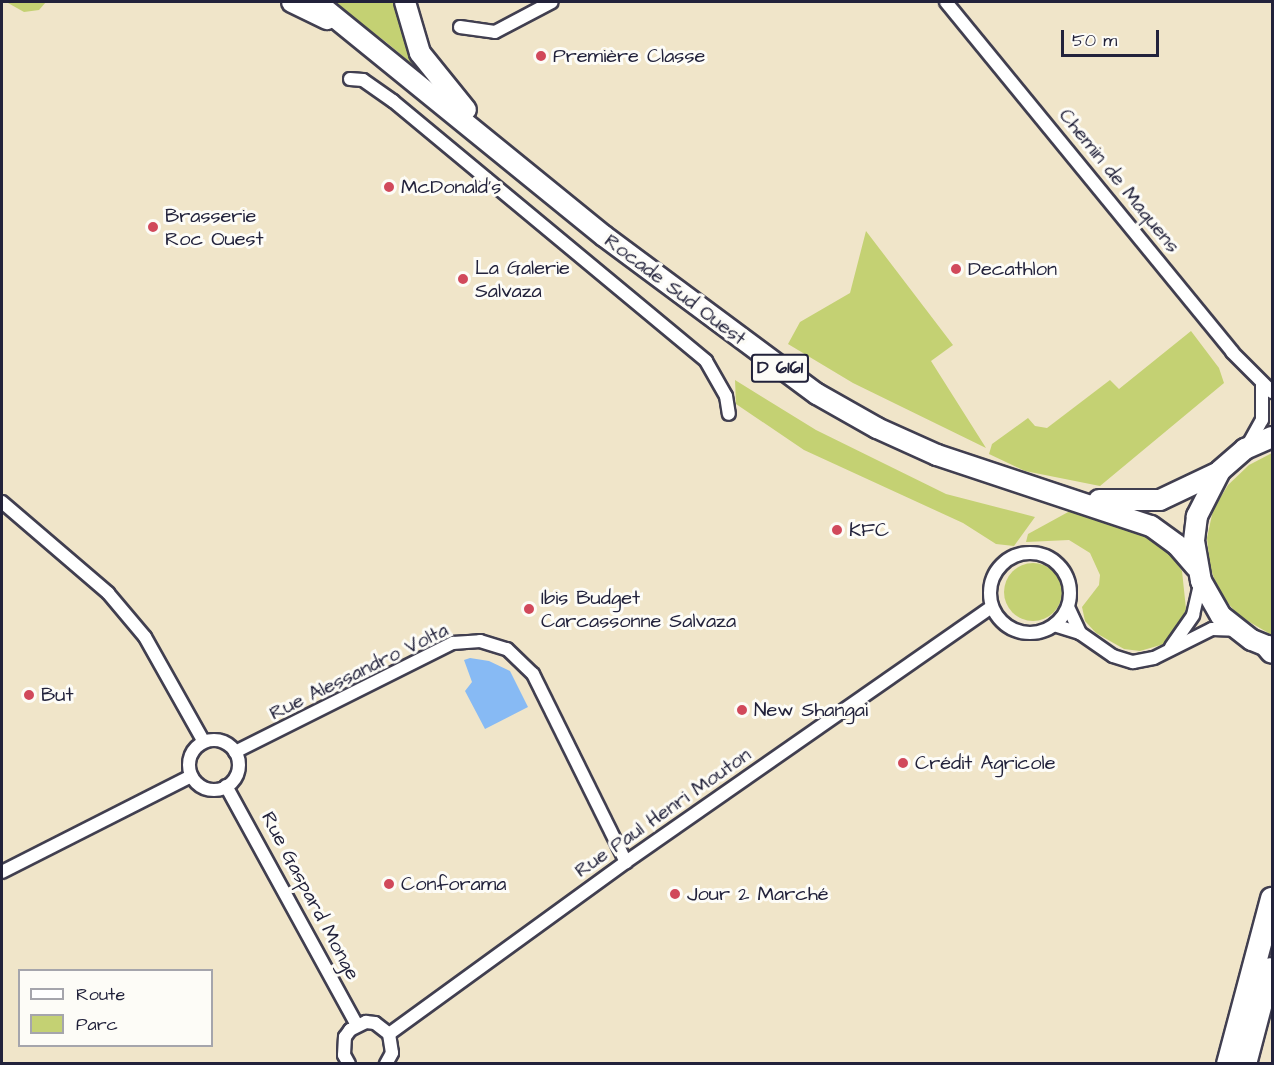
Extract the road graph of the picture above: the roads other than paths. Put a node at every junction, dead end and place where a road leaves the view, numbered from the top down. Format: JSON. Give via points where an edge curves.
{"nodes":[{"id":1,"x":292,"y":2,"type":"edge"},
{"id":2,"x":316,"y":2,"type":"edge"},
{"id":3,"x":405,"y":2,"type":"edge"},
{"id":4,"x":552,"y":2,"type":"edge"},
{"id":5,"x":946,"y":2,"type":"edge"},
{"id":6,"x":460,"y":27,"type":"dead end"},
{"id":7,"x":357,"y":34,"type":"junction"},
{"id":8,"x":350,"y":79,"type":"dead end"},
{"id":9,"x":521,"y":165,"type":"junction"},
{"id":10,"x":1267,"y":388,"type":"edge"},
{"id":11,"x":729,"y":414,"type":"dead end"},
{"id":12,"x":1272,"y":437,"type":"edge"},
{"id":13,"x":1245,"y":449,"type":"junction"},
{"id":14,"x":1220,"y":471,"type":"junction"},
{"id":15,"x":1079,"y":499,"type":"junction"},
{"id":16,"x":2,"y":502,"type":"edge"},
{"id":17,"x":1199,"y":574,"type":"junction"},
{"id":18,"x":1068,"y":607,"type":"junction"},
{"id":19,"x":995,"y":612,"type":"junction"},
{"id":20,"x":1054,"y":625,"type":"junction"},
{"id":21,"x":1236,"y":630,"type":"junction"},
{"id":22,"x":1080,"y":633,"type":"junction"},
{"id":23,"x":1271,"y":649,"type":"edge"},
{"id":24,"x":1168,"y":652,"type":"junction"},
{"id":25,"x":204,"y":742,"type":"junction"},
{"id":26,"x":235,"y":752,"type":"junction"},
{"id":27,"x":191,"y":776,"type":"junction"},
{"id":28,"x":226,"y":786,"type":"junction"},
{"id":29,"x":626,"y":862,"type":"junction"},
{"id":30,"x":2,"y":872,"type":"edge"},
{"id":31,"x":1272,"y":899,"type":"edge"},
{"id":32,"x":1272,"y":958,"type":"edge"},
{"id":33,"x":357,"y":1024,"type":"junction"},
{"id":34,"x":389,"y":1034,"type":"junction"},
{"id":35,"x":348,"y":1063,"type":"edge"},
{"id":36,"x":386,"y":1064,"type":"edge"},
{"id":37,"x":1228,"y":1064,"type":"edge"},
{"id":38,"x":1245,"y":1064,"type":"edge"}],
"edges":[{"from":1,"to":7,"type":"main road"},
{"from":2,"to":7,"type":"main road","name":"Rocade Sud Ouest","number":"D 6161"},
{"from":3,"to":9,"type":"main road","via":[[420,53],[457,101]]},
{"from":4,"to":6,"type":"street","via":[[495,32]]},
{"from":5,"to":10,"type":"street","name":"Chemin de Maquens"},
{"from":7,"to":9,"type":"main road","name":"Rocade Sud Ouest","number":"D 6161"},
{"from":8,"to":11,"type":"street","via":[[363,80],[393,101],[706,361],[726,396]]},
{"from":9,"to":15,"type":"main road","name":"Rocade Sud Ouest","number":"D 6161","via":[[604,236],[817,394],[876,428],[937,455],[1008,482]]},
{"from":10,"to":13,"type":"street","name":"Chemin de Maquens","via":[[1262,420]]},
{"from":12,"to":13,"type":"main road"},
{"from":13,"to":14,"type":"main road"},
{"from":14,"to":15,"type":"main road","name":"Rocade Sud Ouest","number":"D 6161","via":[[1160,500]]},
{"from":14,"to":17,"type":"main road","via":[[1197,516]]},
{"from":15,"to":17,"type":"main road","name":"Rocade Sud Ouest","number":"D 6161","via":[[1151,526],[1177,545]]},
{"from":16,"to":25,"type":"street","via":[[108,593],[145,637]]},
{"from":17,"to":21,"type":"main road","name":"Rocade Sud Ouest","via":[[1221,616]]},
{"from":17,"to":24,"type":"street","via":[[1193,615]]},
{"from":18,"to":19,"type":"street","via":[[1070,593],[1063,570],[1045,555],[1034,553],[1010,558],[997,570],[990,585]]},
{"from":18,"to":20,"type":"street"},
{"from":18,"to":22,"type":"street"},
{"from":19,"to":20,"type":"street","via":[[1012,629],[1026,633]]},
{"from":19,"to":29,"type":"street","name":"Rue Paul Henri Mouton"},
{"from":20,"to":22,"type":"street"},
{"from":21,"to":23,"type":"main road"},
{"from":21,"to":24,"type":"street","via":[[1212,629]]},
{"from":22,"to":24,"type":"street","via":[[1113,656],[1133,662]]},
{"from":25,"to":26,"type":"street","via":[[222,741]]},
{"from":25,"to":27,"type":"street","via":[[190,756]]},
{"from":26,"to":28,"type":"street","via":[[238,771]]},
{"from":26,"to":29,"type":"street","name":"Rue Alessandro Volta","via":[[453,644],[480,641],[507,649],[533,674]]},
{"from":27,"to":28,"type":"street","via":[[206,789]]},
{"from":27,"to":30,"type":"street"},
{"from":28,"to":33,"type":"street","name":"Rue Gaspard Monge"},
{"from":29,"to":34,"type":"street","name":"Rue Paul Henri Mouton"},
{"from":31,"to":37,"type":"highway"},
{"from":32,"to":38,"type":"highway"},
{"from":33,"to":34,"type":"street","via":[[375,1023]]},
{"from":33,"to":35,"type":"street","via":[[345,1037],[344,1055]]},
{"from":34,"to":36,"type":"street","via":[[392,1053]]}]}
